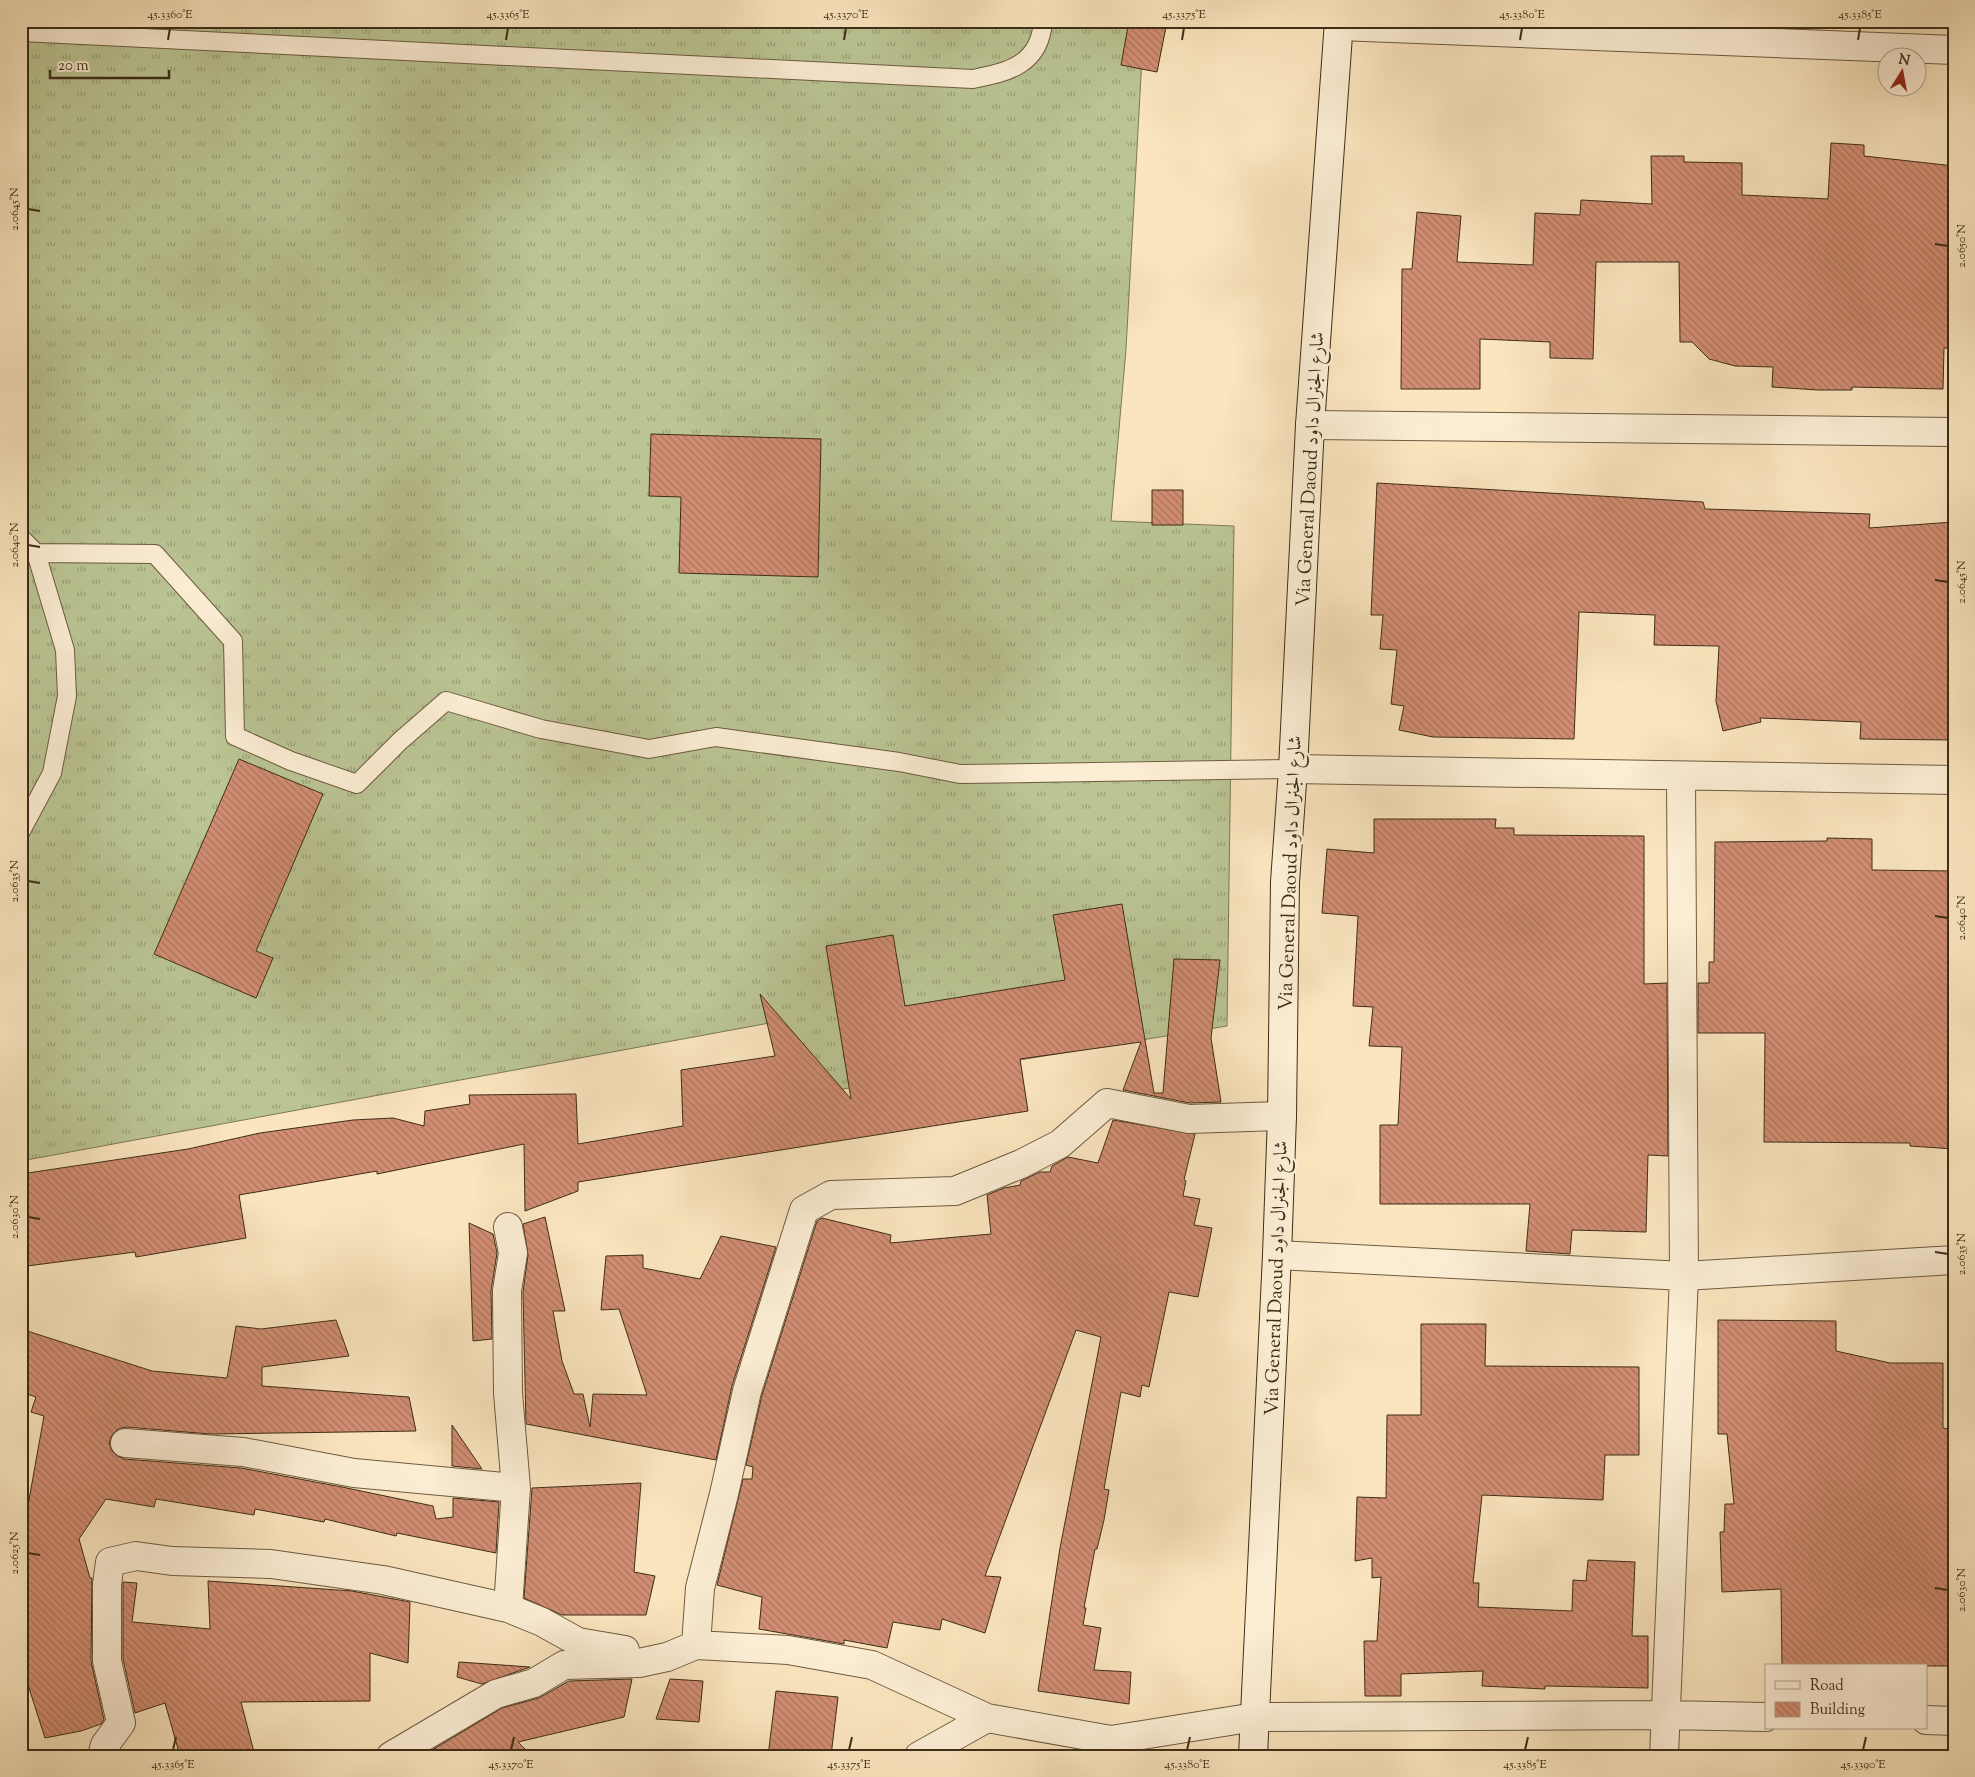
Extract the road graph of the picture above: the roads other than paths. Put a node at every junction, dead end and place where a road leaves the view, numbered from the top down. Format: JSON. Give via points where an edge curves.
{"nodes":[{"id":1,"x":1043,"y":21,"type":"edge"},
{"id":2,"x":1339,"y":24,"type":"edge"},
{"id":3,"x":21,"y":32,"type":"edge"},
{"id":4,"x":1954,"y":50,"type":"edge"},
{"id":5,"x":1310,"y":424,"type":"junction"},
{"id":6,"x":1954,"y":432,"type":"edge"},
{"id":7,"x":21,"y":538,"type":"edge"},
{"id":8,"x":36,"y":553,"type":"junction"},
{"id":9,"x":1294,"y":769,"type":"junction"},
{"id":10,"x":1681,"y":776,"type":"junction"},
{"id":11,"x":1954,"y":780,"type":"edge"},
{"id":12,"x":21,"y":831,"type":"edge"},
{"id":13,"x":1282,"y":1116,"type":"junction"},
{"id":14,"x":508,"y":1227,"type":"dead end"},
{"id":15,"x":1277,"y":1255,"type":"junction"},
{"id":16,"x":1954,"y":1260,"type":"edge"},
{"id":17,"x":1684,"y":1276,"type":"junction"},
{"id":18,"x":125,"y":1443,"type":"dead end"},
{"id":19,"x":516,"y":1488,"type":"junction"},
{"id":20,"x":508,"y":1608,"type":"junction"},
{"id":21,"x":696,"y":1645,"type":"junction"},
{"id":22,"x":667,"y":1658,"type":"junction"},
{"id":23,"x":1666,"y":1715,"type":"junction"},
{"id":24,"x":1255,"y":1717,"type":"junction"},
{"id":25,"x":1765,"y":1717,"type":"edge"},
{"id":26,"x":987,"y":1718,"type":"junction"},
{"id":27,"x":1928,"y":1720,"type":"edge"},
{"id":28,"x":1954,"y":1721,"type":"edge"},
{"id":29,"x":102,"y":1756,"type":"edge"},
{"id":30,"x":391,"y":1756,"type":"edge"},
{"id":31,"x":919,"y":1756,"type":"edge"},
{"id":32,"x":1253,"y":1756,"type":"edge"},
{"id":33,"x":1664,"y":1756,"type":"edge"}],
"edges":[{"from":1,"to":3,"type":"lane","via":[[1042,34],[1027,59],[1006,73],[972,80]]},
{"from":2,"to":4,"type":"street"},
{"from":2,"to":5,"type":"street","name":"Via General Daoud شارع الجنرال داود"},
{"from":5,"to":6,"type":"street"},
{"from":5,"to":9,"type":"street","name":"Via General Daoud شارع الجنرال داود"},
{"from":7,"to":8,"type":"lane"},
{"from":8,"to":9,"type":"lane","via":[[155,554],[233,641],[235,736],[357,784],[446,701],[541,729],[649,749],[716,737],[899,762],[960,774]]},
{"from":8,"to":12,"type":"lane","via":[[65,650],[67,696],[52,773]]},
{"from":9,"to":10,"type":"street"},
{"from":9,"to":13,"type":"street","name":"Via General Daoud شارع الجنرال داود","via":[[1285,882]]},
{"from":10,"to":11,"type":"street"},
{"from":10,"to":17,"type":"street"},
{"from":13,"to":15,"type":"street","name":"Via General Daoud شارع الجنرال داود"},
{"from":13,"to":21,"type":"street","via":[[1190,1119],[1107,1103],[1060,1144],[955,1191],[831,1195],[804,1210],[746,1391],[700,1588]]},
{"from":14,"to":19,"type":"street","via":[[512,1253],[506,1291],[508,1394]]},
{"from":15,"to":17,"type":"street"},
{"from":15,"to":24,"type":"street","name":"Via General Daoud شارع الجنرال داود"},
{"from":16,"to":17,"type":"street"},
{"from":17,"to":23,"type":"street"},
{"from":18,"to":19,"type":"street","via":[[244,1452],[354,1473]]},
{"from":19,"to":20,"type":"street"},
{"from":20,"to":22,"type":"street","via":[[578,1642]]},
{"from":20,"to":29,"type":"street","via":[[383,1580],[271,1564],[172,1561],[136,1556],[110,1562],[107,1661],[121,1723],[105,1745]]},
{"from":21,"to":22,"type":"street"},
{"from":21,"to":26,"type":"street","via":[[788,1650],[872,1665]]},
{"from":22,"to":30,"type":"street","via":[[639,1663],[564,1665],[534,1683],[496,1694]]},
{"from":23,"to":24,"type":"street"},
{"from":23,"to":25,"type":"street"},
{"from":23,"to":33,"type":"street"},
{"from":24,"to":26,"type":"street","via":[[1111,1740]]},
{"from":24,"to":32,"type":"street","name":"Via General Daoud شارع الجنرال داود"},
{"from":26,"to":31,"type":"street"},
{"from":27,"to":28,"type":"street"}]}
